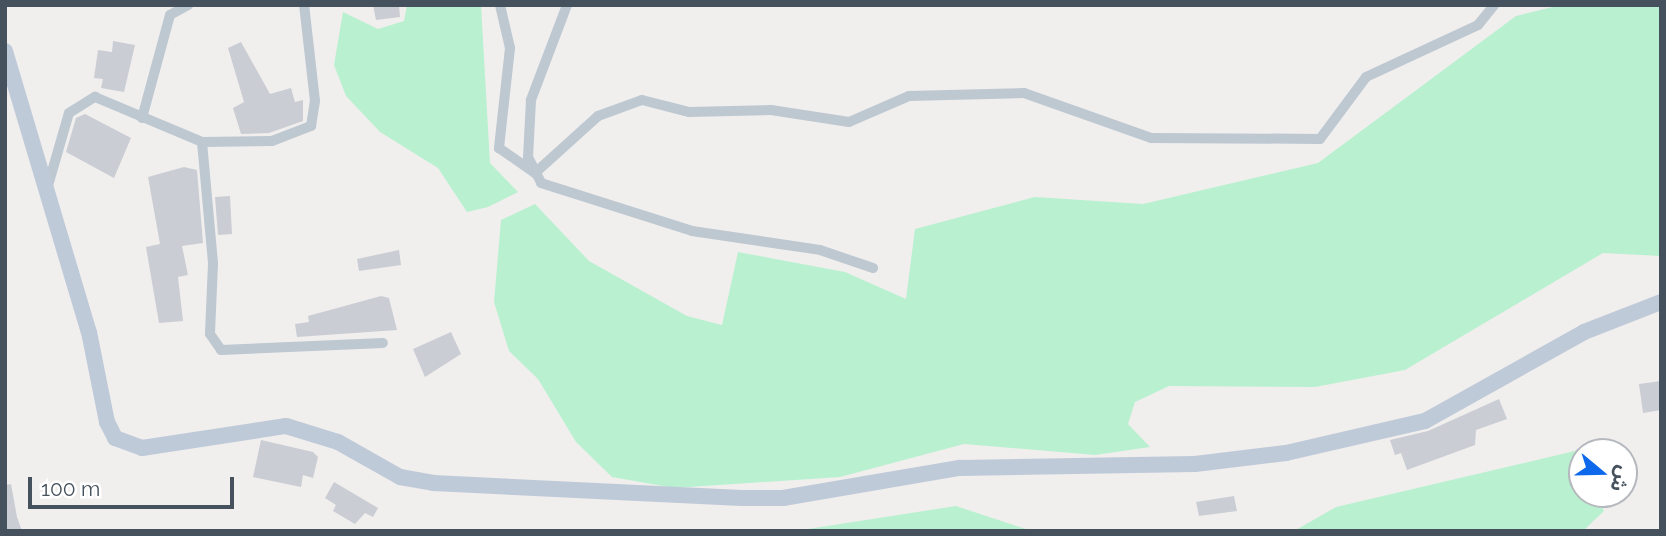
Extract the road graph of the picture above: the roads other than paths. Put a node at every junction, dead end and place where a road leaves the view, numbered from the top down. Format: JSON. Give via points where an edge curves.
{"nodes":[{"id":1,"x":188,"y":5,"type":"edge"},
{"id":2,"x":304,"y":5,"type":"edge"},
{"id":3,"x":500,"y":5,"type":"edge"},
{"id":4,"x":567,"y":5,"type":"edge"},
{"id":5,"x":1494,"y":5,"type":"edge"},
{"id":6,"x":5,"y":51,"type":"edge"},
{"id":7,"x":142,"y":118,"type":"junction"},
{"id":8,"x":202,"y":142,"type":"junction"},
{"id":9,"x":535,"y":173,"type":"junction"},
{"id":10,"x":46,"y":192,"type":"junction"},
{"id":11,"x":873,"y":268,"type":"dead end"},
{"id":12,"x":1661,"y":302,"type":"edge"},
{"id":13,"x":383,"y":343,"type":"dead end"}],
"edges":[{"from":1,"to":7,"type":"street","via":[[170,15]]},
{"from":2,"to":8,"type":"street","via":[[315,102],[311,126],[272,141]]},
{"from":3,"to":9,"type":"street","via":[[510,48],[499,148]]},
{"from":4,"to":9,"type":"street","via":[[531,100],[528,157]]},
{"from":5,"to":9,"type":"street","via":[[1478,25],[1366,77],[1320,139],[1151,138],[1024,93],[909,96],[849,122],[771,110],[689,112],[642,100],[598,116]]},
{"from":6,"to":10,"type":"main road"},
{"from":7,"to":8,"type":"street"},
{"from":7,"to":10,"type":"street","via":[[95,97],[79,101],[69,113]]},
{"from":8,"to":13,"type":"street","via":[[213,264],[210,334],[221,350]]},
{"from":9,"to":11,"type":"street","via":[[550,190],[603,206],[692,231],[842,255]]},
{"from":10,"to":12,"type":"main road","via":[[115,438],[159,447],[261,425],[286,426],[338,442],[400,477],[599,495],[783,498],[959,468],[1195,464],[1286,453],[1425,421],[1584,332]]}]}
